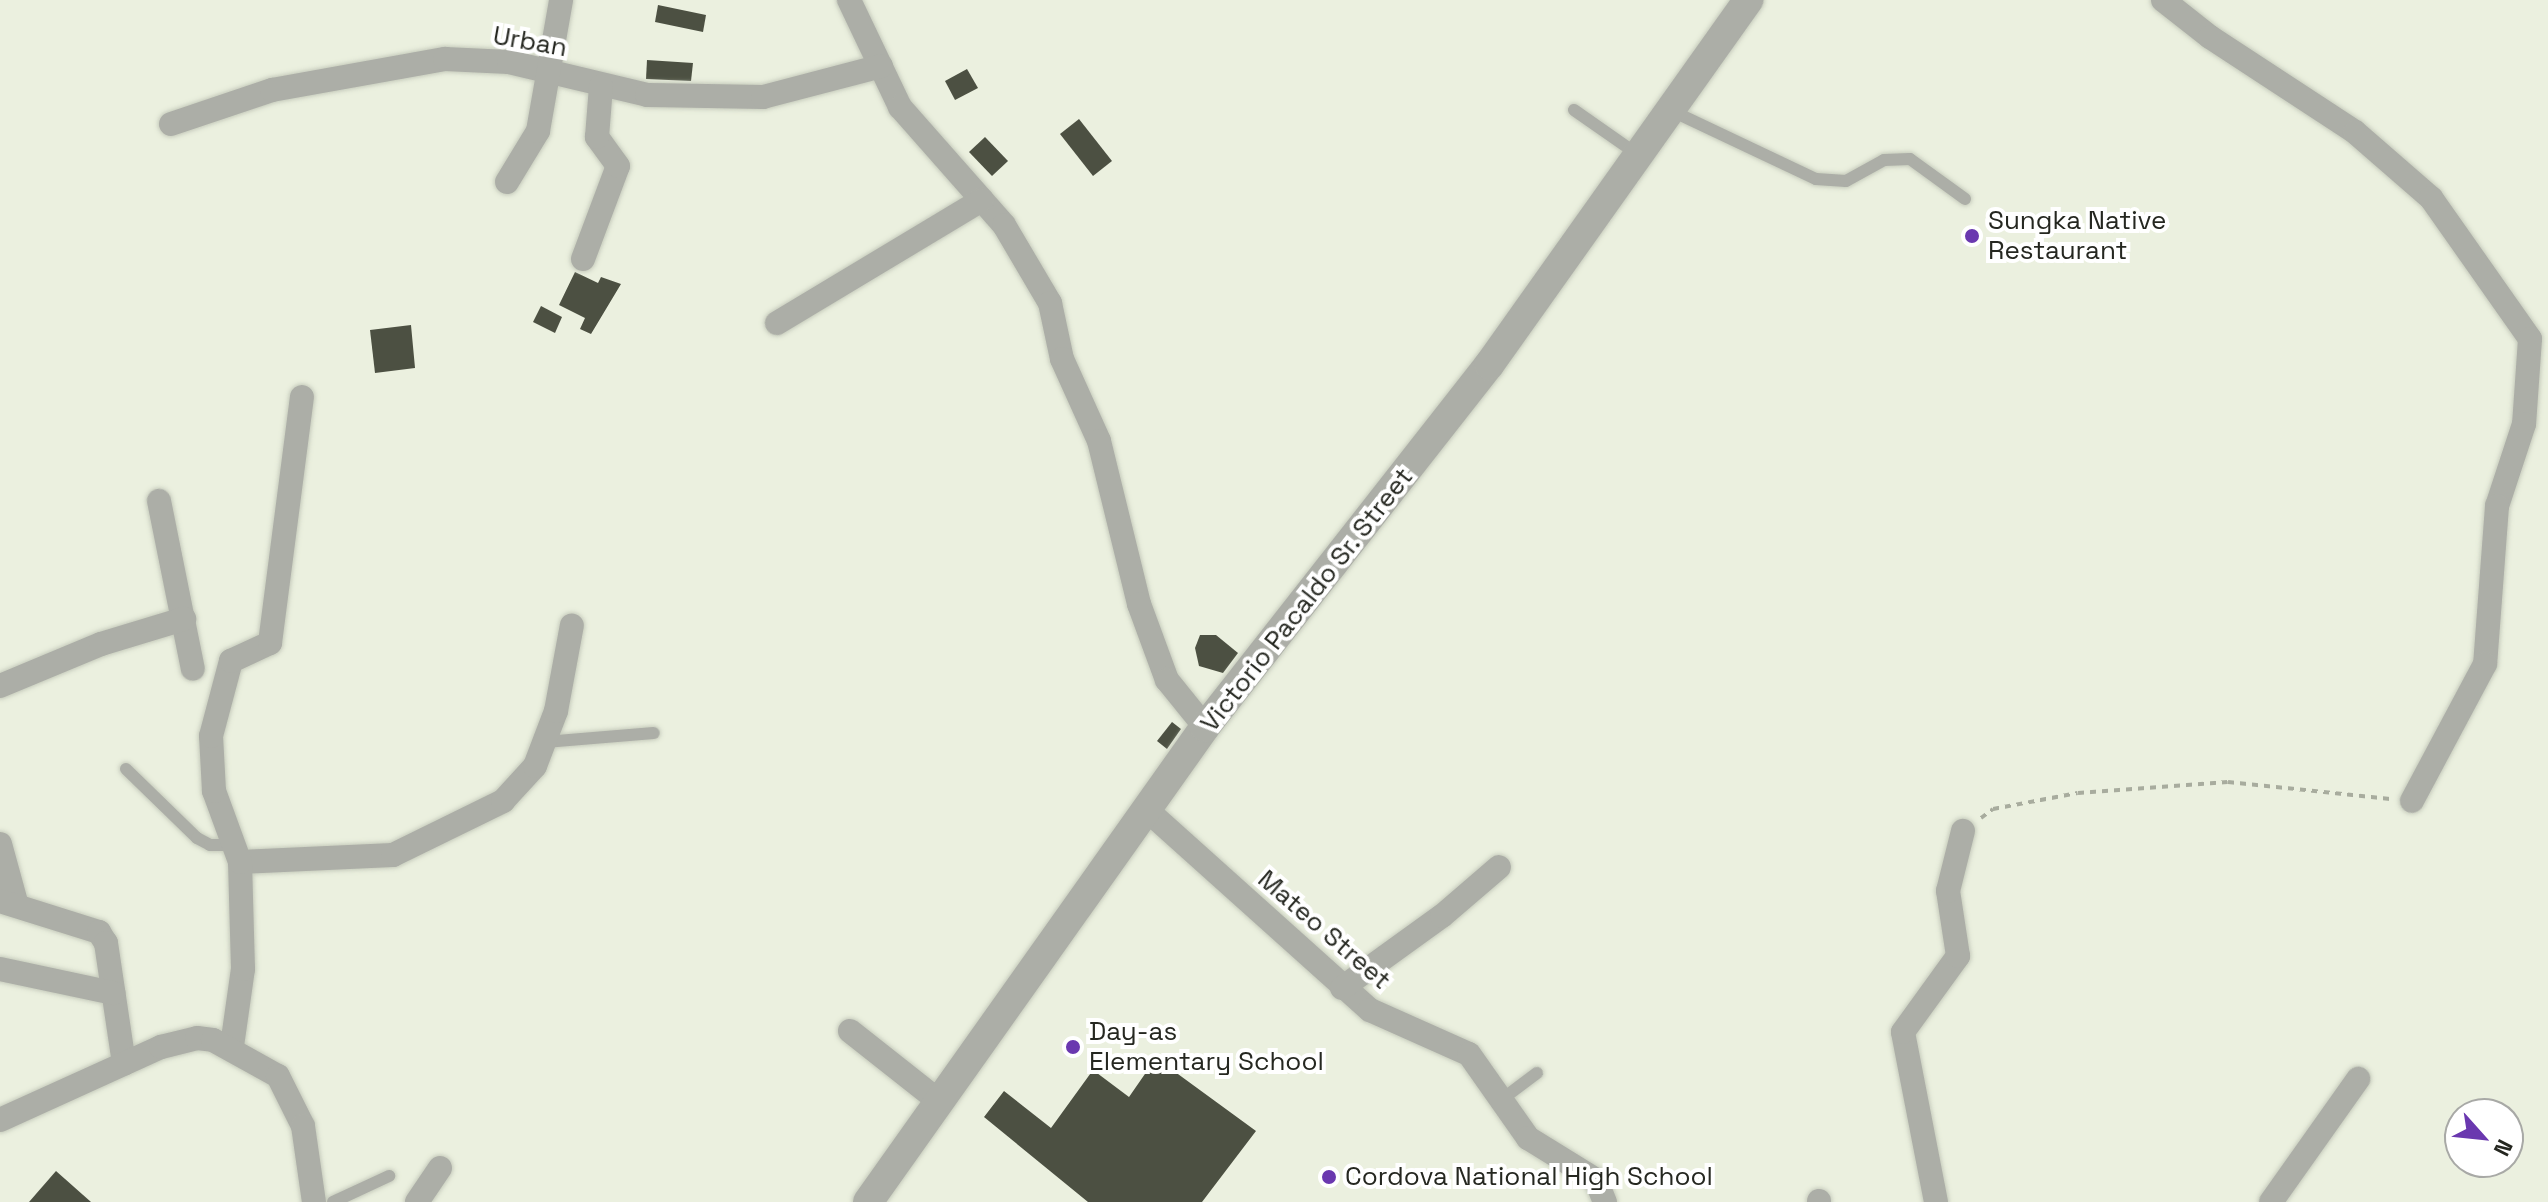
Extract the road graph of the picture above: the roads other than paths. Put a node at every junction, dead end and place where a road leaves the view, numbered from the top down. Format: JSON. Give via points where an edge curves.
{"nodes":[{"id":1,"x":561,"y":0,"type":"edge"},
{"id":2,"x":849,"y":0,"type":"edge"},
{"id":3,"x":1748,"y":0,"type":"edge"},
{"id":4,"x":2163,"y":0,"type":"edge"},
{"id":5,"x":881,"y":66,"type":"junction"},
{"id":6,"x":549,"y":71,"type":"junction"},
{"id":7,"x":601,"y":86,"type":"junction"},
{"id":8,"x":1667,"y":109,"type":"junction"},
{"id":9,"x":1574,"y":110,"type":"dead end"},
{"id":10,"x":171,"y":124,"type":"dead end"},
{"id":11,"x":1637,"y":154,"type":"junction"},
{"id":12,"x":507,"y":182,"type":"dead end"},
{"id":13,"x":1965,"y":199,"type":"dead end"},
{"id":14,"x":982,"y":200,"type":"junction"},
{"id":15,"x":583,"y":259,"type":"dead end"},
{"id":16,"x":777,"y":323,"type":"dead end"},
{"id":17,"x":302,"y":397,"type":"dead end"},
{"id":18,"x":159,"y":501,"type":"dead end"},
{"id":19,"x":184,"y":619,"type":"junction"},
{"id":20,"x":572,"y":625,"type":"dead end"},
{"id":21,"x":193,"y":669,"type":"dead end"},
{"id":22,"x":0,"y":686,"type":"edge"},
{"id":23,"x":1205,"y":727,"type":"junction"},
{"id":24,"x":654,"y":733,"type":"dead end"},
{"id":25,"x":545,"y":742,"type":"junction"},
{"id":26,"x":126,"y":769,"type":"dead end"},
{"id":27,"x":2412,"y":801,"type":"road end"},
{"id":28,"x":1148,"y":811,"type":"junction"},
{"id":29,"x":1963,"y":831,"type":"road end"},
{"id":30,"x":0,"y":844,"type":"edge"},
{"id":31,"x":237,"y":853,"type":"junction"},
{"id":32,"x":1499,"y":867,"type":"dead end"},
{"id":33,"x":8,"y":901,"type":"edge"},
{"id":34,"x":0,"y":969,"type":"edge"},
{"id":35,"x":1342,"y":988,"type":"junction"},
{"id":36,"x":113,"y":993,"type":"junction"},
{"id":37,"x":850,"y":1031,"type":"dead end"},
{"id":38,"x":232,"y":1046,"type":"junction"},
{"id":39,"x":124,"y":1064,"type":"junction"},
{"id":40,"x":1537,"y":1073,"type":"dead end"},
{"id":41,"x":2358,"y":1079,"type":"dead end"},
{"id":42,"x":1501,"y":1100,"type":"junction"},
{"id":43,"x":940,"y":1102,"type":"junction"},
{"id":44,"x":0,"y":1120,"type":"edge"},
{"id":45,"x":440,"y":1168,"type":"dead end"},
{"id":46,"x":389,"y":1176,"type":"dead end"},
{"id":47,"x":314,"y":1202,"type":"edge"},
{"id":48,"x":333,"y":1202,"type":"edge"},
{"id":49,"x":417,"y":1202,"type":"edge"},
{"id":50,"x":868,"y":1202,"type":"edge"},
{"id":51,"x":1605,"y":1202,"type":"edge"},
{"id":52,"x":1936,"y":1202,"type":"edge"},
{"id":53,"x":2271,"y":1202,"type":"edge"}],
"edges":[{"from":1,"to":6,"type":"street"},
{"from":2,"to":5,"type":"street"},
{"from":3,"to":8,"type":"street","name":"Victorio Pacaldo Sr. Street"},
{"from":4,"to":27,"type":"street","via":[[2355,132],[2431,198],[2530,339],[2524,424],[2497,506],[2485,664]]},
{"from":5,"to":7,"type":"street","name":"Urban","via":[[763,97],[647,95]]},
{"from":5,"to":14,"type":"street","via":[[900,107]]},
{"from":6,"to":7,"type":"street","name":"Urban"},
{"from":6,"to":10,"type":"street","name":"Urban","via":[[445,59],[272,90]]},
{"from":6,"to":12,"type":"street","via":[[538,131]]},
{"from":7,"to":15,"type":"street","via":[[597,137],[618,166]]},
{"from":8,"to":11,"type":"street","name":"Victorio Pacaldo Sr. Street"},
{"from":8,"to":13,"type":"lane","via":[[1816,179],[1846,181],[1884,160],[1910,159]]},
{"from":9,"to":11,"type":"lane"},
{"from":11,"to":23,"type":"street","name":"Victorio Pacaldo Sr. Street","via":[[1489,365]]},
{"from":14,"to":16,"type":"street"},
{"from":14,"to":23,"type":"street","via":[[1004,225],[1050,303],[1062,359],[1099,441],[1139,604],[1167,680]]},
{"from":17,"to":31,"type":"street","via":[[270,643],[231,661],[211,736],[214,791]]},
{"from":18,"to":19,"type":"street"},
{"from":19,"to":21,"type":"street"},
{"from":19,"to":22,"type":"street","via":[[101,644]]},
{"from":20,"to":25,"type":"street"},
{"from":23,"to":28,"type":"street","name":"Victorio Pacaldo Sr. Street"},
{"from":24,"to":25,"type":"lane"},
{"from":25,"to":31,"type":"street","via":[[535,766],[503,801],[393,855]]},
{"from":26,"to":31,"type":"lane","via":[[197,838]]},
{"from":28,"to":35,"type":"street","name":"Mateo Street"},
{"from":28,"to":43,"type":"street","name":"Victorio Pacaldo Sr. Street"},
{"from":29,"to":52,"type":"street","via":[[1948,891],[1958,956],[1903,1032]]},
{"from":30,"to":33,"type":"street"},
{"from":31,"to":38,"type":"street","via":[[243,969]]},
{"from":32,"to":35,"type":"street","via":[[1442,916]]},
{"from":33,"to":36,"type":"street","via":[[99,932]]},
{"from":34,"to":36,"type":"street"},
{"from":35,"to":42,"type":"street","name":"Mateo Street","via":[[1370,1010],[1469,1054]]},
{"from":36,"to":39,"type":"street"},
{"from":37,"to":43,"type":"street"},
{"from":38,"to":39,"type":"street","via":[[197,1038]]},
{"from":38,"to":47,"type":"street","via":[[278,1076],[303,1126]]},
{"from":39,"to":44,"type":"street"},
{"from":40,"to":42,"type":"lane"},
{"from":41,"to":53,"type":"street"},
{"from":42,"to":51,"type":"street","name":"Mateo Street","via":[[1528,1138],[1596,1180]]},
{"from":43,"to":50,"type":"street","name":"Victorio Pacaldo Sr. Street"},
{"from":45,"to":49,"type":"street"},
{"from":46,"to":48,"type":"lane"}]}
